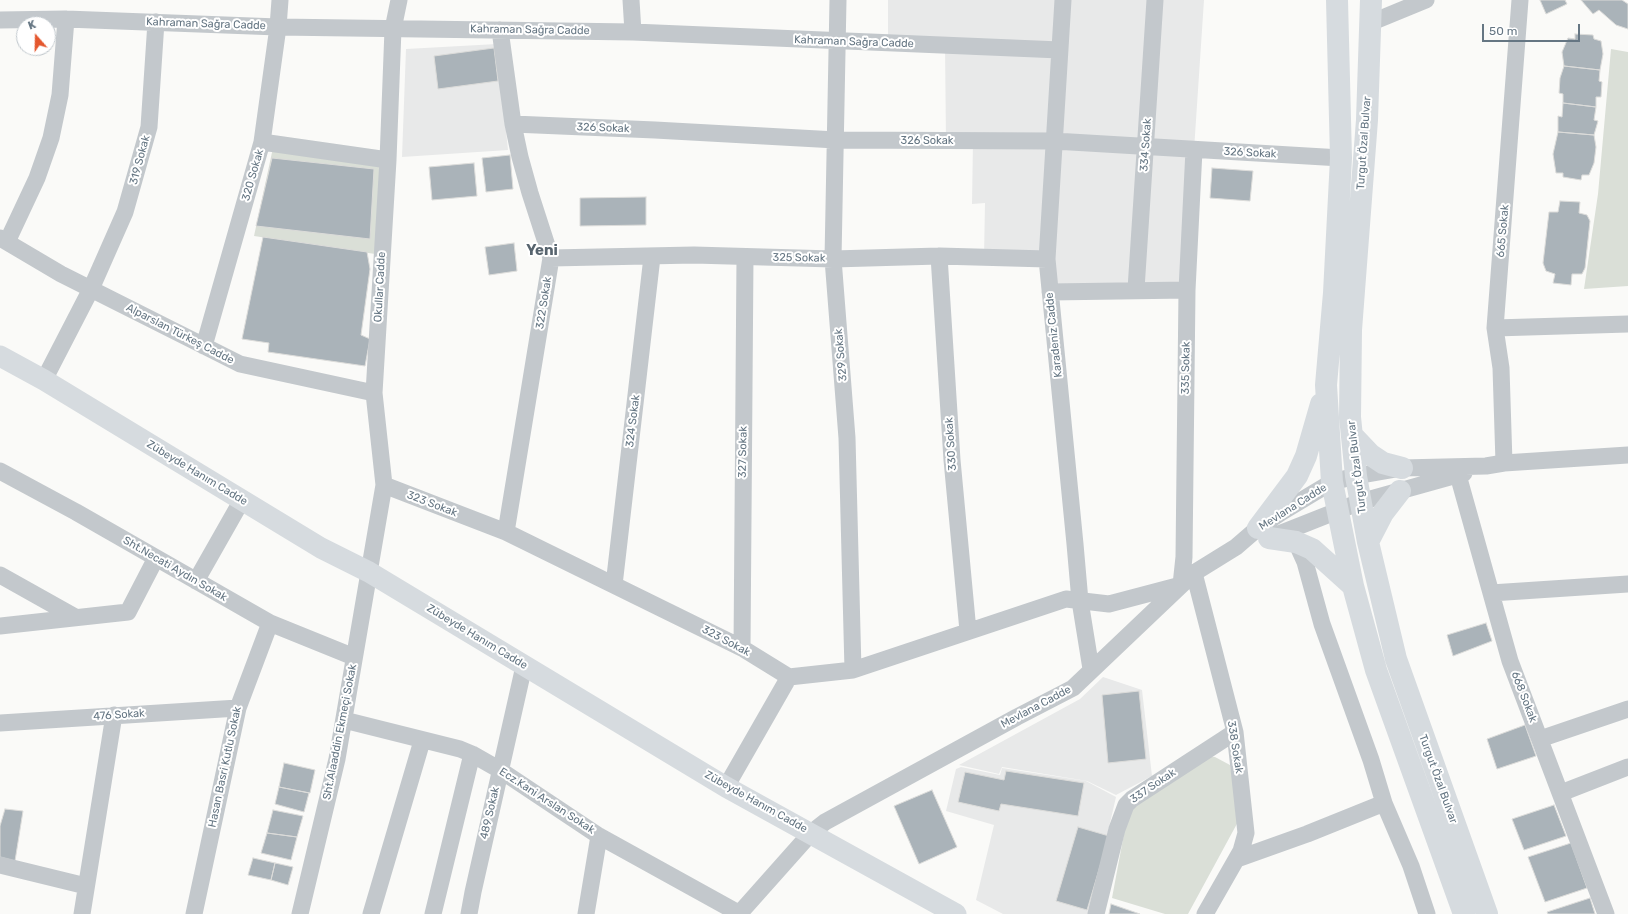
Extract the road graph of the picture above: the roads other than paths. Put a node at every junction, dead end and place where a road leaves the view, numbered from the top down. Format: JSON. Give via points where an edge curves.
{"nodes":[{"id":1,"x":280,"y":0,"type":"edge"},
{"id":2,"x":399,"y":0,"type":"edge"},
{"id":3,"x":631,"y":0,"type":"edge"},
{"id":4,"x":838,"y":0,"type":"edge"},
{"id":5,"x":1063,"y":0,"type":"edge"},
{"id":6,"x":1155,"y":0,"type":"edge"},
{"id":7,"x":1371,"y":0,"type":"edge"},
{"id":8,"x":1426,"y":0,"type":"edge"},
{"id":9,"x":1520,"y":0,"type":"edge"},
{"id":10,"x":1333,"y":1,"type":"edge"},
{"id":11,"x":66,"y":19,"type":"junction"},
{"id":12,"x":0,"y":20,"type":"edge"},
{"id":13,"x":156,"y":22,"type":"junction"},
{"id":14,"x":1370,"y":23,"type":"junction"},
{"id":15,"x":278,"y":27,"type":"junction"},
{"id":16,"x":389,"y":29,"type":"junction"},
{"id":17,"x":500,"y":30,"type":"junction"},
{"id":18,"x":633,"y":32,"type":"junction"},
{"id":19,"x":838,"y":41,"type":"junction"},
{"id":20,"x":1060,"y":50,"type":"junction"},
{"id":21,"x":513,"y":124,"type":"junction"},
{"id":22,"x":836,"y":140,"type":"junction"},
{"id":23,"x":1054,"y":141,"type":"junction"},
{"id":24,"x":262,"y":142,"type":"junction"},
{"id":25,"x":1146,"y":147,"type":"junction"},
{"id":26,"x":1194,"y":150,"type":"junction"},
{"id":27,"x":1341,"y":158,"type":"junction"},
{"id":28,"x":385,"y":160,"type":"junction"},
{"id":29,"x":3,"y":240,"type":"edge"},
{"id":30,"x":745,"y":256,"type":"junction"},
{"id":31,"x":939,"y":256,"type":"junction"},
{"id":32,"x":652,"y":257,"type":"junction"},
{"id":33,"x":551,"y":258,"type":"junction"},
{"id":34,"x":833,"y":259,"type":"junction"},
{"id":35,"x":1047,"y":259,"type":"junction"},
{"id":36,"x":1136,"y":289,"type":"junction"},
{"id":37,"x":91,"y":290,"type":"junction"},
{"id":38,"x":1187,"y":290,"type":"junction"},
{"id":39,"x":1050,"y":292,"type":"junction"},
{"id":40,"x":1628,"y":324,"type":"edge"},
{"id":41,"x":1495,"y":328,"type":"junction"},
{"id":42,"x":204,"y":346,"type":"junction"},
{"id":43,"x":1,"y":359,"type":"edge"},
{"id":44,"x":44,"y":380,"type":"junction"},
{"id":45,"x":1326,"y":385,"type":"junction"},
{"id":46,"x":372,"y":393,"type":"junction"},
{"id":47,"x":1352,"y":435,"type":"junction"},
{"id":48,"x":1628,"y":455,"type":"edge"},
{"id":49,"x":1504,"y":463,"type":"junction"},
{"id":50,"x":1486,"y":466,"type":"junction"},
{"id":51,"x":1402,"y":468,"type":"junction"},
{"id":52,"x":0,"y":471,"type":"edge"},
{"id":53,"x":1458,"y":475,"type":"junction"},
{"id":54,"x":1356,"y":476,"type":"junction"},
{"id":55,"x":1332,"y":482,"type":"junction"},
{"id":56,"x":384,"y":485,"type":"junction"},
{"id":57,"x":1400,"y":490,"type":"junction"},
{"id":58,"x":242,"y":500,"type":"junction"},
{"id":59,"x":1360,"y":502,"type":"junction"},
{"id":60,"x":1337,"y":511,"type":"junction"},
{"id":61,"x":506,"y":532,"type":"junction"},
{"id":62,"x":1264,"y":533,"type":"junction"},
{"id":63,"x":1296,"y":542,"type":"junction"},
{"id":64,"x":1368,"y":542,"type":"junction"},
{"id":65,"x":156,"y":558,"type":"junction"},
{"id":66,"x":369,"y":572,"type":"junction"},
{"id":67,"x":1194,"y":573,"type":"junction"},
{"id":68,"x":0,"y":575,"type":"edge"},
{"id":69,"x":196,"y":581,"type":"junction"},
{"id":70,"x":1628,"y":584,"type":"edge"},
{"id":71,"x":614,"y":585,"type":"junction"},
{"id":72,"x":1181,"y":585,"type":"junction"},
{"id":73,"x":1353,"y":586,"type":"junction"},
{"id":74,"x":1491,"y":593,"type":"junction"},
{"id":75,"x":1080,"y":601,"type":"junction"},
{"id":76,"x":75,"y":618,"type":"junction"},
{"id":77,"x":270,"y":623,"type":"junction"},
{"id":78,"x":0,"y":626,"type":"edge"},
{"id":79,"x":968,"y":631,"type":"junction"},
{"id":80,"x":742,"y":648,"type":"junction"},
{"id":81,"x":354,"y":657,"type":"junction"},
{"id":82,"x":524,"y":666,"type":"junction"},
{"id":83,"x":1091,"y":669,"type":"junction"},
{"id":84,"x":853,"y":670,"type":"junction"},
{"id":85,"x":789,"y":677,"type":"junction"},
{"id":86,"x":238,"y":708,"type":"junction"},
{"id":87,"x":1628,"y":709,"type":"edge"},
{"id":88,"x":114,"y":715,"type":"junction"},
{"id":89,"x":344,"y":720,"type":"junction"},
{"id":90,"x":0,"y":723,"type":"edge"},
{"id":91,"x":1234,"y":732,"type":"junction"},
{"id":92,"x":1540,"y":739,"type":"junction"},
{"id":93,"x":422,"y":741,"type":"junction"},
{"id":94,"x":472,"y":754,"type":"junction"},
{"id":95,"x":1628,"y":767,"type":"edge"},
{"id":96,"x":500,"y":770,"type":"junction"},
{"id":97,"x":726,"y":787,"type":"junction"},
{"id":98,"x":1561,"y":793,"type":"junction"},
{"id":99,"x":1384,"y":803,"type":"junction"},
{"id":100,"x":811,"y":833,"type":"junction"},
{"id":101,"x":599,"y":836,"type":"junction"},
{"id":102,"x":1237,"y":859,"type":"junction"},
{"id":103,"x":0,"y":865,"type":"edge"},
{"id":104,"x":86,"y":886,"type":"junction"},
{"id":105,"x":82,"y":914,"type":"edge"},
{"id":106,"x":194,"y":914,"type":"edge"},
{"id":107,"x":300,"y":914,"type":"edge"},
{"id":108,"x":371,"y":914,"type":"edge"},
{"id":109,"x":433,"y":914,"type":"edge"},
{"id":110,"x":469,"y":914,"type":"edge"},
{"id":111,"x":586,"y":914,"type":"edge"},
{"id":112,"x":739,"y":914,"type":"edge"},
{"id":113,"x":956,"y":914,"type":"edge"},
{"id":114,"x":1096,"y":914,"type":"edge"},
{"id":115,"x":1205,"y":914,"type":"edge"},
{"id":116,"x":1427,"y":914,"type":"edge"},
{"id":117,"x":1464,"y":914,"type":"edge"},
{"id":118,"x":1487,"y":914,"type":"edge"},
{"id":119,"x":1606,"y":914,"type":"edge"}],
"edges":[{"from":1,"to":15,"type":"street","name":"320 Sokak"},
{"from":2,"to":16,"type":"street"},
{"from":3,"to":18,"type":"street"},
{"from":4,"to":19,"type":"street","name":"329 Sokak"},
{"from":5,"to":20,"type":"street","name":"Karadeniz Cadde"},
{"from":6,"to":25,"type":"street","name":"334 Sokak"},
{"from":7,"to":14,"type":"highway","name":"Turgut Özal Bulvar"},
{"from":8,"to":14,"type":"street"},
{"from":9,"to":41,"type":"street","name":"665 Sokak"},
{"from":10,"to":27,"type":"highway","name":"Turgut Özal Bulvar"},
{"from":11,"to":12,"type":"street","name":"Kahraman Sağra Cadde"},
{"from":11,"to":13,"type":"street","name":"Kahraman Sağra Cadde"},
{"from":11,"to":29,"type":"street","via":[[60,95],[51,138],[37,178]]},
{"from":13,"to":15,"type":"street","name":"Kahraman Sağra Cadde"},
{"from":13,"to":37,"type":"street","name":"319 Sokak","via":[[149,127],[125,212]]},
{"from":14,"to":47,"type":"highway","name":"Turgut Özal Bulvar","via":[[1351,330]]},
{"from":15,"to":16,"type":"street","name":"Kahraman Sağra Cadde"},
{"from":15,"to":24,"type":"street","name":"320 Sokak"},
{"from":16,"to":17,"type":"street","name":"Kahraman Sağra Cadde"},
{"from":16,"to":28,"type":"street"},
{"from":17,"to":18,"type":"street","name":"Kahraman Sağra Cadde"},
{"from":17,"to":21,"type":"street","name":"322 Sokak"},
{"from":18,"to":19,"type":"street","name":"Kahraman Sağra Cadde"},
{"from":19,"to":20,"type":"street","name":"Kahraman Sağra Cadde"},
{"from":19,"to":22,"type":"street","name":"329 Sokak"},
{"from":20,"to":23,"type":"street","name":"Karadeniz Cadde"},
{"from":21,"to":22,"type":"street","name":"326 Sokak"},
{"from":21,"to":33,"type":"street","name":"322 Sokak","via":[[530,193]]},
{"from":22,"to":23,"type":"street","name":"326 Sokak"},
{"from":22,"to":34,"type":"street","name":"329 Sokak"},
{"from":23,"to":25,"type":"street","name":"326 Sokak"},
{"from":23,"to":35,"type":"street","name":"Karadeniz Cadde"},
{"from":24,"to":28,"type":"street"},
{"from":24,"to":42,"type":"street","name":"320 Sokak"},
{"from":25,"to":26,"type":"street","name":"326 Sokak"},
{"from":25,"to":36,"type":"street","name":"334 Sokak"},
{"from":26,"to":27,"type":"street","name":"326 Sokak"},
{"from":26,"to":38,"type":"street","name":"335 Sokak"},
{"from":27,"to":45,"type":"highway","name":"Turgut Özal Bulvar"},
{"from":28,"to":46,"type":"street"},
{"from":29,"to":37,"type":"street","name":"Alparslan Türkeş Cadde"},
{"from":30,"to":32,"type":"street","name":"325 Sokak"},
{"from":30,"to":34,"type":"street","name":"325 Sokak"},
{"from":30,"to":80,"type":"street","name":"327 Sokak"},
{"from":31,"to":34,"type":"street","name":"325 Sokak"},
{"from":31,"to":35,"type":"street","name":"325 Sokak"},
{"from":31,"to":79,"type":"street","name":"330 Sokak","via":[[952,460]]},
{"from":32,"to":33,"type":"street","name":"325 Sokak"},
{"from":32,"to":71,"type":"street","name":"324 Sokak"},
{"from":33,"to":61,"type":"street","name":"322 Sokak"},
{"from":34,"to":84,"type":"street","name":"329 Sokak","via":[[847,438]]},
{"from":35,"to":39,"type":"street","name":"Karadeniz Cadde"},
{"from":36,"to":38,"type":"street"},
{"from":36,"to":39,"type":"street"},
{"from":37,"to":42,"type":"street","name":"Alparslan Türkeş Cadde"},
{"from":37,"to":44,"type":"street","name":"319 Sokak"},
{"from":38,"to":72,"type":"street","name":"335 Sokak","via":[[1184,557]]},
{"from":39,"to":75,"type":"street","name":"Karadeniz Cadde"},
{"from":40,"to":41,"type":"street"},
{"from":41,"to":49,"type":"street","name":"665 Sokak","via":[[1501,368]]},
{"from":42,"to":46,"type":"street","name":"Alparslan Türkeş Cadde","via":[[240,364]]},
{"from":43,"to":44,"type":"main road","name":"Zübeyde Hanım Cadde"},
{"from":44,"to":58,"type":"main road","name":"Zübeyde Hanım Cadde"},
{"from":45,"to":55,"type":"highway","name":"Turgut Özal Bulvar"},
{"from":45,"to":62,"type":"highway","via":[[1306,456]]},
{"from":46,"to":56,"type":"street"},
{"from":47,"to":51,"type":"highway","via":[[1382,463]]},
{"from":47,"to":54,"type":"highway","name":"Turgut Özal Bulvar"},
{"from":48,"to":49,"type":"street"},
{"from":49,"to":50,"type":"street"},
{"from":50,"to":51,"type":"street","name":"Mevlana Cadde"},
{"from":50,"to":53,"type":"street","name":"Mevlana Cadde"},
{"from":51,"to":54,"type":"street","name":"Mevlana Cadde"},
{"from":52,"to":65,"type":"street","name":"Sht.Necati Aydın Sokak"},
{"from":53,"to":57,"type":"street","name":"Mevlana Cadde"},
{"from":53,"to":74,"type":"street","name":"668 Sokak"},
{"from":54,"to":55,"type":"street","name":"Mevlana Cadde"},
{"from":54,"to":59,"type":"highway","name":"Turgut Özal Bulvar"},
{"from":55,"to":60,"type":"highway","name":"Turgut Özal Bulvar"},
{"from":55,"to":62,"type":"street","name":"Mevlana Cadde","via":[[1282,512]]},
{"from":56,"to":61,"type":"street","name":"323 Sokak"},
{"from":56,"to":66,"type":"street"},
{"from":57,"to":59,"type":"street","name":"Mevlana Cadde"},
{"from":57,"to":64,"type":"highway","via":[[1383,513]]},
{"from":58,"to":66,"type":"main road","name":"Zübeyde Hanım Cadde","via":[[321,548]]},
{"from":58,"to":69,"type":"street"},
{"from":59,"to":60,"type":"street","name":"Mevlana Cadde"},
{"from":59,"to":64,"type":"highway","name":"Turgut Özal Bulvar"},
{"from":60,"to":62,"type":"street","name":"Mevlana Cadde"},
{"from":60,"to":73,"type":"highway","name":"Turgut Özal Bulvar"},
{"from":61,"to":71,"type":"street","name":"323 Sokak"},
{"from":62,"to":63,"type":"highway"},
{"from":62,"to":67,"type":"street","name":"Mevlana Cadde"},
{"from":63,"to":73,"type":"highway","via":[[1312,549]]},
{"from":63,"to":99,"type":"street","via":[[1305,562],[1322,624]]},
{"from":64,"to":118,"type":"highway","name":"Turgut Özal Bulvar","via":[[1396,660]]},
{"from":65,"to":69,"type":"street","name":"Sht.Necati Aydın Sokak"},
{"from":65,"to":76,"type":"street","via":[[128,612]]},
{"from":66,"to":81,"type":"street","name":"Sht.Alaaddin Ekmeçi Sokak"},
{"from":66,"to":82,"type":"main road","name":"Zübeyde Hanım Cadde"},
{"from":67,"to":72,"type":"street","name":"Mevlana Cadde"},
{"from":67,"to":91,"type":"street","name":"338 Sokak"},
{"from":68,"to":76,"type":"street"},
{"from":69,"to":77,"type":"street","name":"Sht.Necati Aydın Sokak"},
{"from":70,"to":74,"type":"street"},
{"from":71,"to":80,"type":"street","name":"323 Sokak"},
{"from":72,"to":75,"type":"street","via":[[1109,604]]},
{"from":72,"to":83,"type":"street","name":"Mevlana Cadde"},
{"from":73,"to":117,"type":"highway","name":"Turgut Özal Bulvar","via":[[1376,670]]},
{"from":74,"to":92,"type":"street","name":"668 Sokak","via":[[1510,661]]},
{"from":75,"to":79,"type":"street","via":[[1066,599]]},
{"from":75,"to":83,"type":"street","name":"Karadeniz Cadde"},
{"from":76,"to":78,"type":"street"},
{"from":77,"to":81,"type":"street","name":"Sht.Necati Aydın Sokak"},
{"from":77,"to":86,"type":"street","name":"Hasan Basri Kutlu Sokak"},
{"from":79,"to":84,"type":"street"},
{"from":80,"to":85,"type":"street","name":"323 Sokak"},
{"from":81,"to":89,"type":"street","name":"Sht.Alaaddin Ekmeçi Sokak"},
{"from":82,"to":96,"type":"street","name":"489 Sokak"},
{"from":82,"to":97,"type":"main road","name":"Zübeyde Hanım Cadde"},
{"from":83,"to":100,"type":"street","name":"Mevlana Cadde","via":[[1073,688],[824,822]]},
{"from":84,"to":85,"type":"street"},
{"from":85,"to":97,"type":"street"},
{"from":86,"to":88,"type":"street","name":"476 Sokak"},
{"from":86,"to":106,"type":"street","name":"Hasan Basri Kutlu Sokak"},
{"from":87,"to":92,"type":"street"},
{"from":88,"to":90,"type":"street","name":"476 Sokak"},
{"from":88,"to":104,"type":"street"},
{"from":89,"to":93,"type":"street","name":"Ecz.Kani Arslan Sokak"},
{"from":89,"to":107,"type":"street","name":"Sht.Alaaddin Ekmeçi Sokak"},
{"from":91,"to":102,"type":"street","name":"338 Sokak","via":[[1246,833]]},
{"from":91,"to":114,"type":"street","name":"337 Sokak","via":[[1126,805],[1117,829]]},
{"from":92,"to":98,"type":"street","name":"668 Sokak"},
{"from":93,"to":94,"type":"street","name":"Ecz.Kani Arslan Sokak"},
{"from":93,"to":108,"type":"street"},
{"from":94,"to":96,"type":"street","name":"Ecz.Kani Arslan Sokak"},
{"from":94,"to":109,"type":"street"},
{"from":95,"to":98,"type":"street"},
{"from":96,"to":101,"type":"street","name":"Ecz.Kani Arslan Sokak"},
{"from":96,"to":110,"type":"street","name":"489 Sokak"},
{"from":97,"to":100,"type":"main road","name":"Zübeyde Hanım Cadde"},
{"from":98,"to":119,"type":"street","name":"668 Sokak"},
{"from":99,"to":102,"type":"street"},
{"from":99,"to":116,"type":"street","via":[[1411,866]]},
{"from":100,"to":112,"type":"street","name":"Mevlana Cadde"},
{"from":100,"to":113,"type":"main road","name":"Zübeyde Hanım Cadde"},
{"from":101,"to":111,"type":"street"},
{"from":101,"to":112,"type":"street","name":"Ecz.Kani Arslan Sokak"},
{"from":102,"to":115,"type":"street","name":"338 Sokak"},
{"from":103,"to":104,"type":"street"},
{"from":104,"to":105,"type":"street"}]}
